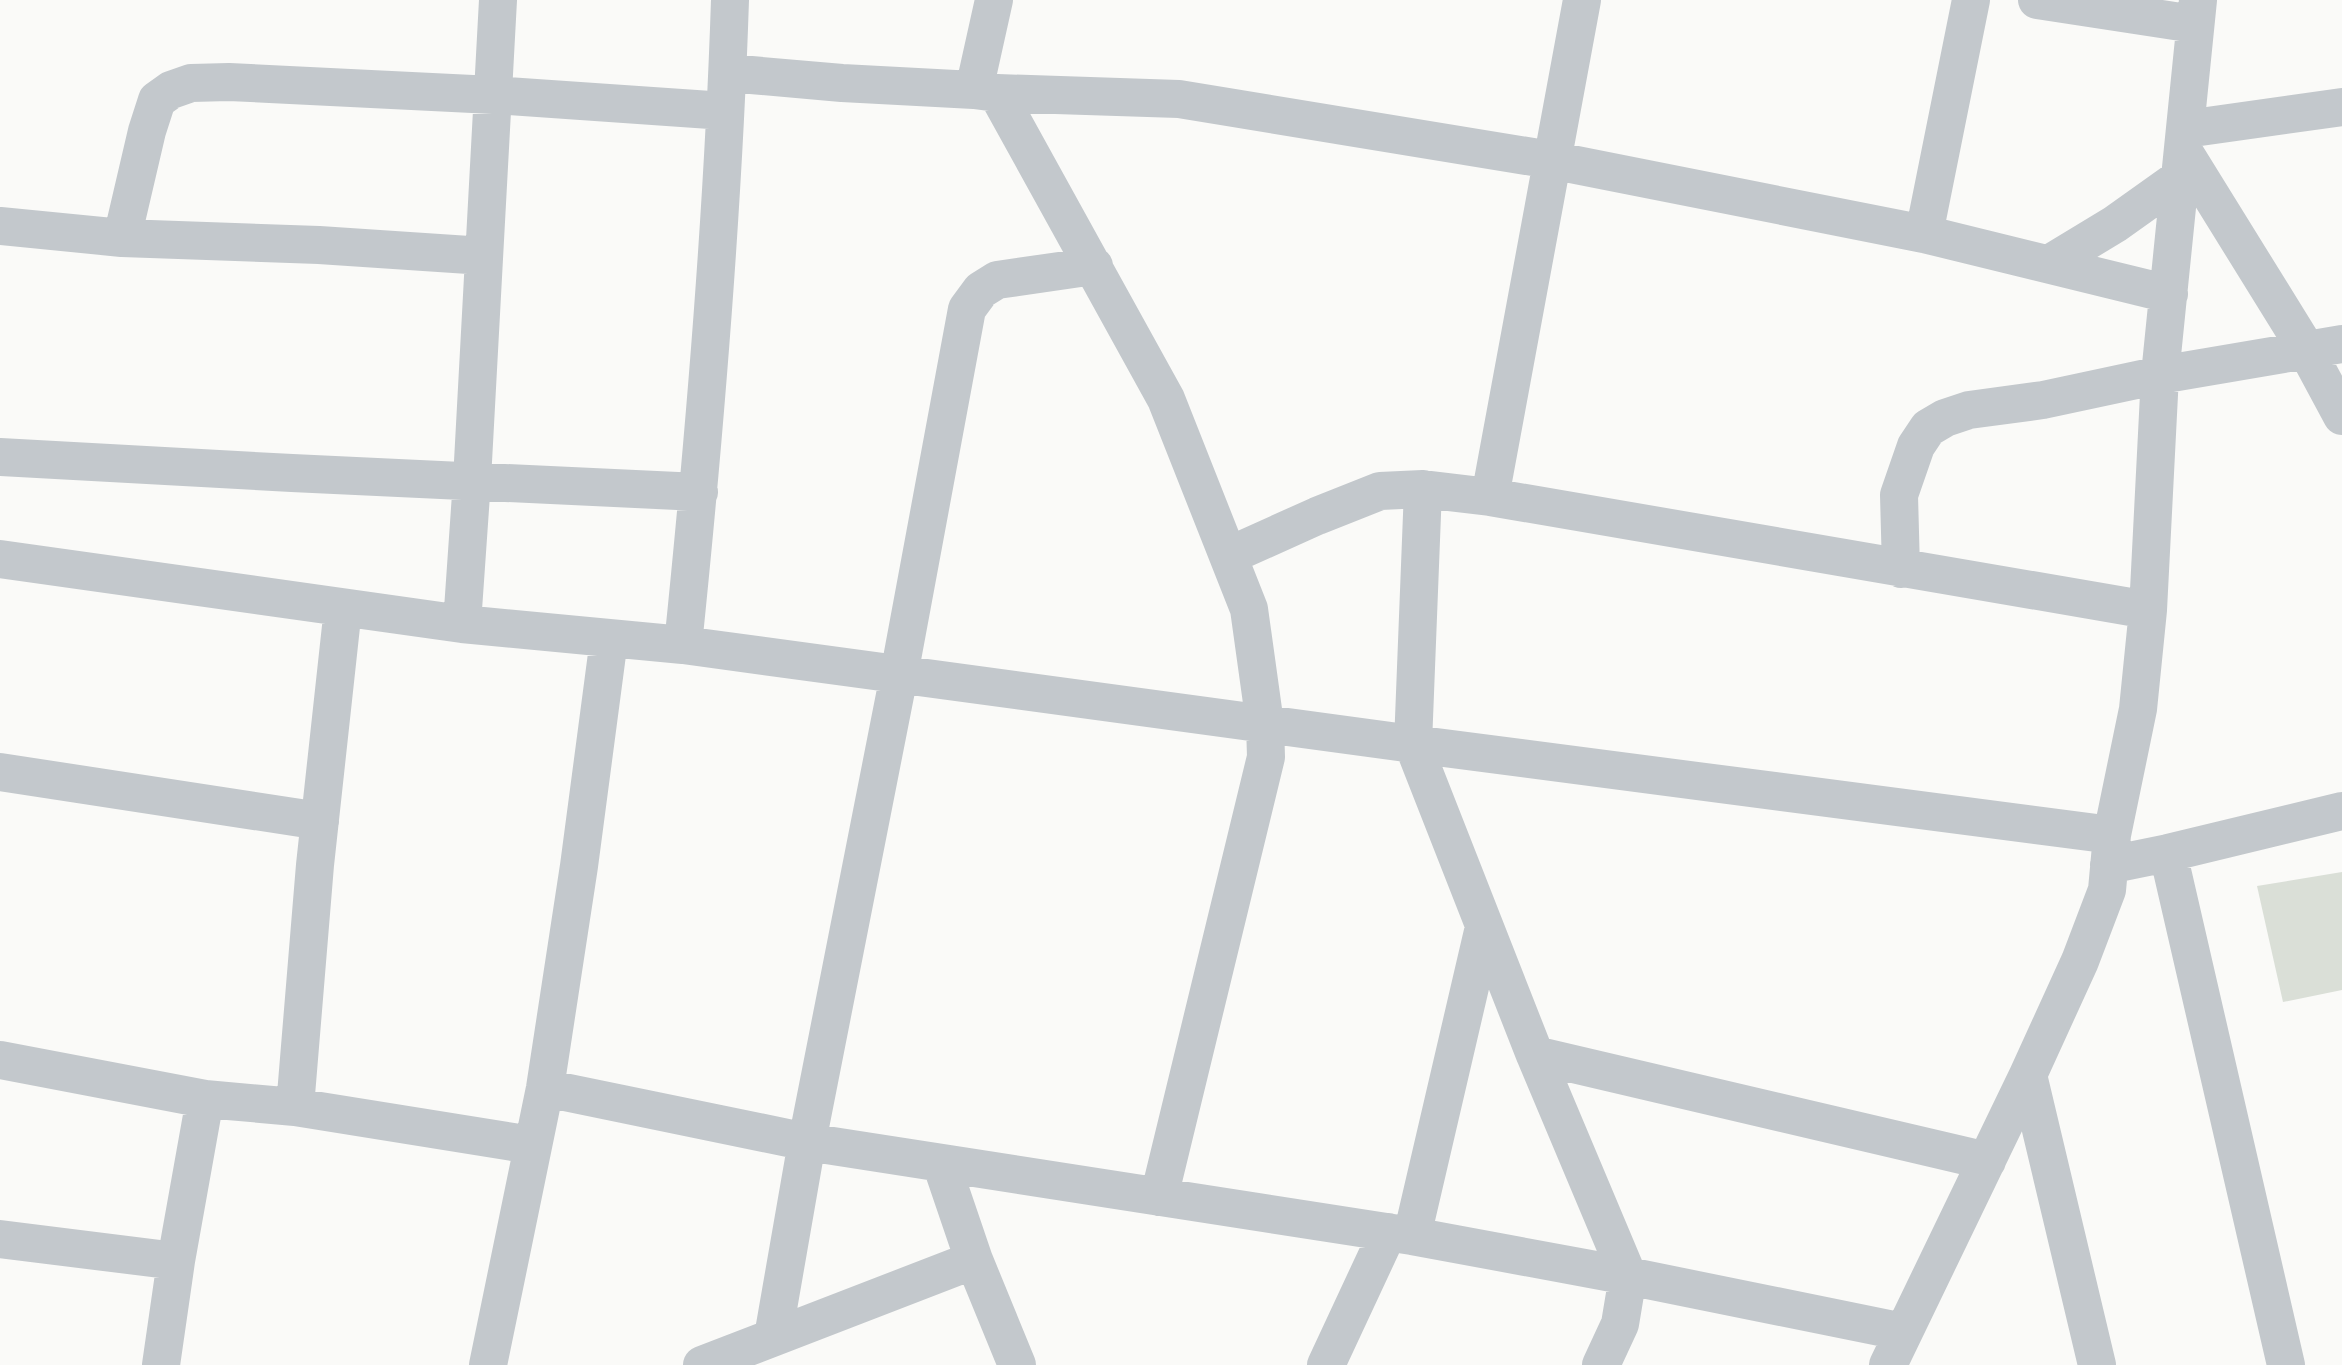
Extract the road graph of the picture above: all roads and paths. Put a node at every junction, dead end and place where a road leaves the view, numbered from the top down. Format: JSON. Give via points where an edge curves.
{"nodes":[{"id":1,"x":498,"y":0,"type":"edge"},
{"id":2,"x":730,"y":0,"type":"edge"},
{"id":3,"x":994,"y":0,"type":"edge"},
{"id":4,"x":1582,"y":0,"type":"edge"},
{"id":5,"x":1972,"y":0,"type":"edge"},
{"id":6,"x":2038,"y":0,"type":"edge"},
{"id":7,"x":2196,"y":12,"type":"edge"},
{"id":8,"x":728,"y":73,"type":"junction"},
{"id":9,"x":986,"y":91,"type":"junction"},
{"id":10,"x":493,"y":95,"type":"junction"},
{"id":11,"x":2342,"y":107,"type":"edge"},
{"id":12,"x":725,"y":111,"type":"junction"},
{"id":13,"x":2184,"y":152,"type":"junction"},
{"id":14,"x":1551,"y":160,"type":"junction"},
{"id":15,"x":0,"y":226,"type":"edge"},
{"id":16,"x":1924,"y":234,"type":"junction"},
{"id":17,"x":122,"y":238,"type":"junction"},
{"id":18,"x":484,"y":256,"type":"junction"},
{"id":19,"x":2049,"y":264,"type":"junction"},
{"id":20,"x":1094,"y":266,"type":"junction"},
{"id":21,"x":2169,"y":294,"type":"junction"},
{"id":22,"x":2324,"y":346,"type":"edge"},
{"id":23,"x":2160,"y":375,"type":"junction"},
{"id":24,"x":2342,"y":416,"type":"edge"},
{"id":25,"x":0,"y":457,"type":"edge"},
{"id":26,"x":472,"y":480,"type":"junction"},
{"id":27,"x":1423,"y":489,"type":"junction"},
{"id":28,"x":699,"y":492,"type":"junction"},
{"id":29,"x":1490,"y":497,"type":"junction"},
{"id":30,"x":1228,"y":556,"type":"junction"},
{"id":31,"x":0,"y":559,"type":"edge"},
{"id":32,"x":1901,"y":569,"type":"junction"},
{"id":33,"x":343,"y":608,"type":"junction"},
{"id":34,"x":2148,"y":610,"type":"junction"},
{"id":35,"x":462,"y":624,"type":"junction"},
{"id":36,"x":609,"y":639,"type":"junction"},
{"id":37,"x":683,"y":645,"type":"junction"},
{"id":38,"x":899,"y":675,"type":"junction"},
{"id":39,"x":1265,"y":724,"type":"junction"},
{"id":40,"x":1413,"y":744,"type":"junction"},
{"id":41,"x":0,"y":772,"type":"edge"},
{"id":42,"x":2342,"y":811,"type":"edge"},
{"id":43,"x":320,"y":821,"type":"junction"},
{"id":44,"x":2110,"y":850,"type":"junction"},
{"id":45,"x":2168,"y":853,"type":"junction"},
{"id":46,"x":1484,"y":927,"type":"junction"},
{"id":47,"x":1535,"y":1055,"type":"junction"},
{"id":48,"x":0,"y":1060,"type":"edge"},
{"id":49,"x":2028,"y":1075,"type":"junction"},
{"id":50,"x":545,"y":1088,"type":"junction"},
{"id":51,"x":205,"y":1099,"type":"junction"},
{"id":52,"x":295,"y":1107,"type":"junction"},
{"id":53,"x":807,"y":1142,"type":"junction"},
{"id":54,"x":532,"y":1145,"type":"junction"},
{"id":55,"x":1987,"y":1161,"type":"junction"},
{"id":56,"x":941,"y":1163,"type":"junction"},
{"id":57,"x":1159,"y":1197,"type":"junction"},
{"id":58,"x":1400,"y":1234,"type":"junction"},
{"id":59,"x":0,"y":1239,"type":"edge"},
{"id":60,"x":974,"y":1260,"type":"junction"},
{"id":61,"x":176,"y":1261,"type":"junction"},
{"id":62,"x":1628,"y":1276,"type":"junction"},
{"id":63,"x":774,"y":1337,"type":"junction"},
{"id":64,"x":1896,"y":1349,"type":"edge"},
{"id":65,"x":161,"y":1365,"type":"edge"},
{"id":66,"x":488,"y":1365,"type":"edge"},
{"id":67,"x":702,"y":1365,"type":"edge"},
{"id":68,"x":1017,"y":1365,"type":"edge"},
{"id":69,"x":1326,"y":1365,"type":"edge"},
{"id":70,"x":1601,"y":1365,"type":"edge"},
{"id":71,"x":2097,"y":1365,"type":"edge"},
{"id":72,"x":2286,"y":1365,"type":"edge"}],
"edges":[{"from":1,"to":10,"type":"street"},
{"from":2,"to":8,"type":"street"},
{"from":3,"to":9,"type":"street"},
{"from":4,"to":14,"type":"street"},
{"from":5,"to":16,"type":"street"},
{"from":6,"to":7,"type":"street"},
{"from":7,"to":13,"type":"street"},
{"from":8,"to":9,"type":"street"},
{"from":8,"to":12,"type":"street"},
{"from":9,"to":14,"type":"street","via":[[1179,99]]},
{"from":9,"to":20,"type":"street"},
{"from":10,"to":12,"type":"street"},
{"from":10,"to":17,"type":"street","via":[[229,82],[191,83],[171,90],[157,100],[153,110]]},
{"from":10,"to":18,"type":"street"},
{"from":11,"to":13,"type":"street"},
{"from":12,"to":28,"type":"street"},
{"from":13,"to":19,"type":"street","via":[[2115,224]]},
{"from":13,"to":21,"type":"street"},
{"from":13,"to":22,"type":"street"},
{"from":14,"to":16,"type":"street"},
{"from":14,"to":29,"type":"street"},
{"from":15,"to":17,"type":"street"},
{"from":16,"to":19,"type":"street"},
{"from":17,"to":18,"type":"street"},
{"from":18,"to":26,"type":"street"},
{"from":19,"to":21,"type":"street"},
{"from":20,"to":30,"type":"street","via":[[1166,399]]},
{"from":20,"to":38,"type":"street","via":[[997,279],[981,290],[967,309]]},
{"from":21,"to":23,"type":"street"},
{"from":22,"to":23,"type":"street"},
{"from":22,"to":24,"type":"street"},
{"from":23,"to":32,"type":"street","via":[[2043,400],[1969,410],[1928,428],[1916,446],[1899,495]]},
{"from":23,"to":34,"type":"street"},
{"from":25,"to":26,"type":"street"},
{"from":26,"to":28,"type":"street"},
{"from":26,"to":35,"type":"street"},
{"from":27,"to":29,"type":"street"},
{"from":27,"to":30,"type":"street","via":[[1380,491]]},
{"from":27,"to":40,"type":"street"},
{"from":28,"to":37,"type":"street"},
{"from":29,"to":32,"type":"street"},
{"from":30,"to":39,"type":"street","via":[[1249,610]]},
{"from":31,"to":33,"type":"street"},
{"from":32,"to":34,"type":"street"},
{"from":33,"to":35,"type":"street"},
{"from":33,"to":43,"type":"street"},
{"from":34,"to":44,"type":"street","via":[[2138,709]]},
{"from":35,"to":36,"type":"street"},
{"from":36,"to":37,"type":"street"},
{"from":36,"to":50,"type":"street"},
{"from":37,"to":38,"type":"street"},
{"from":38,"to":39,"type":"street"},
{"from":38,"to":53,"type":"street"},
{"from":39,"to":40,"type":"street"},
{"from":39,"to":57,"type":"street","via":[[1266,757]]},
{"from":40,"to":44,"type":"street"},
{"from":40,"to":46,"type":"street"},
{"from":41,"to":43,"type":"street"},
{"from":42,"to":45,"type":"street"},
{"from":43,"to":52,"type":"street"},
{"from":44,"to":45,"type":"street"},
{"from":44,"to":49,"type":"street","via":[[2107,890]]},
{"from":45,"to":72,"type":"street"},
{"from":46,"to":47,"type":"street"},
{"from":46,"to":58,"type":"street"},
{"from":47,"to":55,"type":"street"},
{"from":47,"to":62,"type":"street"},
{"from":48,"to":51,"type":"street"},
{"from":49,"to":55,"type":"street"},
{"from":49,"to":71,"type":"street"},
{"from":50,"to":53,"type":"street"},
{"from":50,"to":54,"type":"street"},
{"from":51,"to":52,"type":"street"},
{"from":51,"to":61,"type":"street"},
{"from":52,"to":54,"type":"street"},
{"from":53,"to":56,"type":"street"},
{"from":53,"to":63,"type":"street"},
{"from":54,"to":66,"type":"street"},
{"from":55,"to":64,"type":"street"},
{"from":56,"to":57,"type":"street"},
{"from":56,"to":60,"type":"street"},
{"from":57,"to":58,"type":"street"},
{"from":58,"to":62,"type":"street"},
{"from":58,"to":69,"type":"street"},
{"from":59,"to":61,"type":"street"},
{"from":60,"to":63,"type":"street"},
{"from":60,"to":68,"type":"street"},
{"from":61,"to":65,"type":"street"},
{"from":62,"to":64,"type":"street"},
{"from":62,"to":70,"type":"street","via":[[1620,1324]]},
{"from":63,"to":67,"type":"street"}]}
